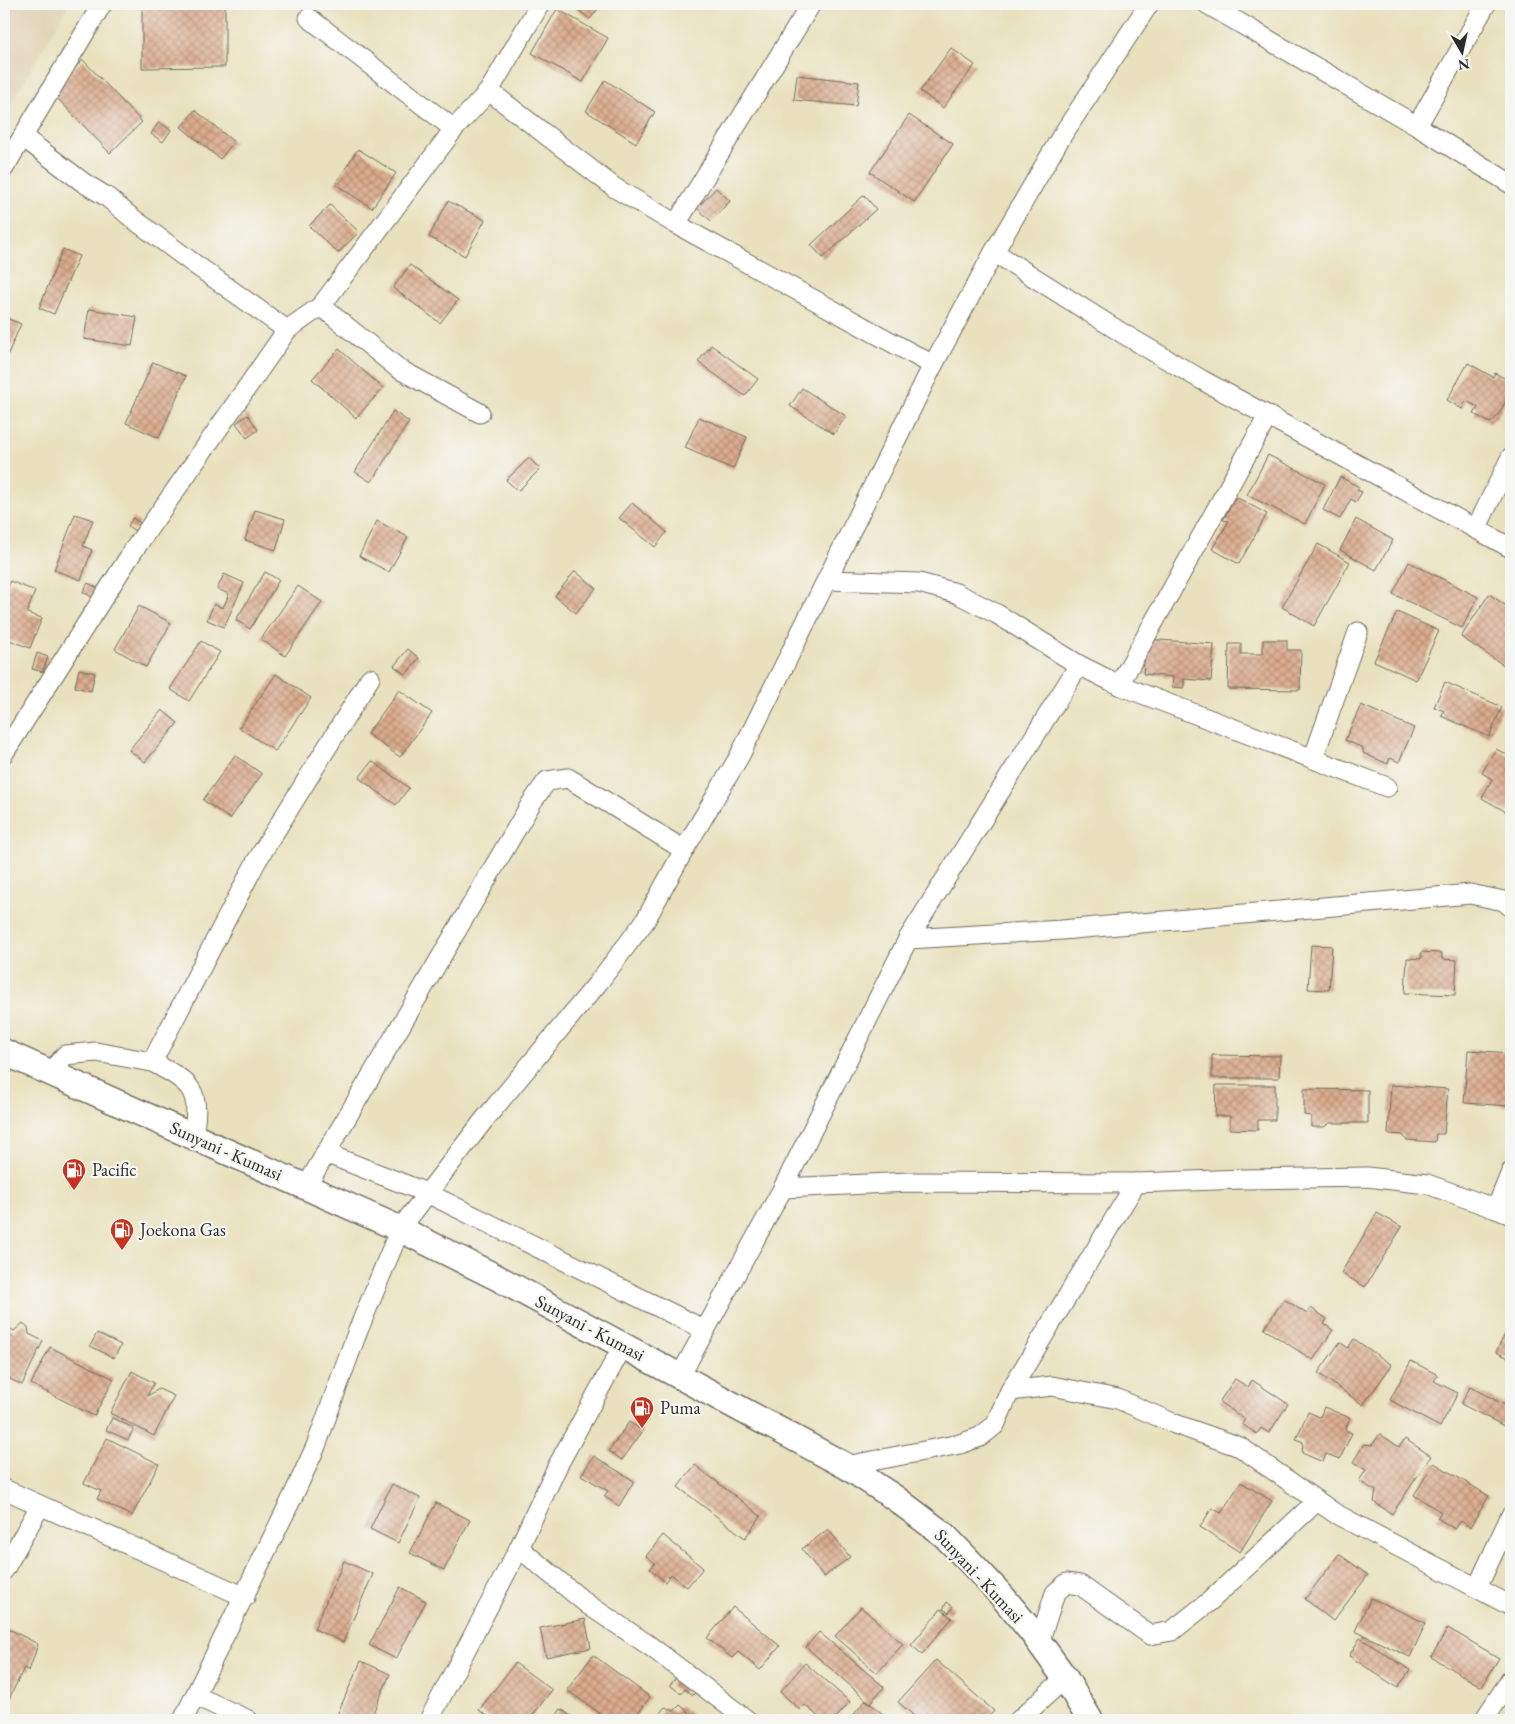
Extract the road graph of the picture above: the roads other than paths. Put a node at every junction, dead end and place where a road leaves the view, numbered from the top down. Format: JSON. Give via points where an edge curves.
{"nodes":[{"id":1,"x":102,"y":4,"type":"edge"},
{"id":2,"x":540,"y":4,"type":"edge"},
{"id":3,"x":811,"y":4,"type":"edge"},
{"id":4,"x":1149,"y":4,"type":"edge"},
{"id":5,"x":1207,"y":4,"type":"edge"},
{"id":6,"x":1486,"y":4,"type":"edge"},
{"id":7,"x":309,"y":18,"type":"dead end"},
{"id":8,"x":489,"y":91,"type":"junction"},
{"id":9,"x":1417,"y":126,"type":"junction"},
{"id":10,"x":454,"y":128,"type":"junction"},
{"id":11,"x":22,"y":136,"type":"junction"},
{"id":12,"x":4,"y":168,"type":"edge"},
{"id":13,"x":1511,"y":184,"type":"edge"},
{"id":14,"x":676,"y":224,"type":"junction"},
{"id":15,"x":994,"y":252,"type":"junction"},
{"id":16,"x":321,"y":306,"type":"junction"},
{"id":17,"x":287,"y":330,"type":"junction"},
{"id":18,"x":933,"y":365,"type":"junction"},
{"id":19,"x":480,"y":413,"type":"dead end"},
{"id":20,"x":1268,"y":416,"type":"junction"},
{"id":21,"x":1511,"y":457,"type":"edge"},
{"id":22,"x":1476,"y":529,"type":"junction"},
{"id":23,"x":1511,"y":548,"type":"edge"},
{"id":24,"x":827,"y":580,"type":"junction"},
{"id":25,"x":1358,"y":632,"type":"dead end"},
{"id":26,"x":1079,"y":665,"type":"junction"},
{"id":27,"x":370,"y":678,"type":"dead end"},
{"id":28,"x":1119,"y":684,"type":"junction"},
{"id":29,"x":4,"y":753,"type":"edge"},
{"id":30,"x":1313,"y":759,"type":"junction"},
{"id":31,"x":1387,"y":787,"type":"dead end"},
{"id":32,"x":684,"y":850,"type":"junction"},
{"id":33,"x":1511,"y":907,"type":"edge"},
{"id":34,"x":908,"y":938,"type":"junction"},
{"id":35,"x":4,"y":1052,"type":"edge"},
{"id":36,"x":152,"y":1062,"type":"junction"},
{"id":37,"x":50,"y":1073,"type":"junction"},
{"id":38,"x":193,"y":1137,"type":"junction"},
{"id":39,"x":325,"y":1153,"type":"junction"},
{"id":40,"x":1511,"y":1172,"type":"edge"},
{"id":41,"x":1136,"y":1183,"type":"junction"},
{"id":42,"x":306,"y":1187,"type":"junction"},
{"id":43,"x":783,"y":1188,"type":"junction"},
{"id":44,"x":427,"y":1193,"type":"junction"},
{"id":45,"x":1504,"y":1212,"type":"edge"},
{"id":46,"x":400,"y":1229,"type":"junction"},
{"id":47,"x":705,"y":1330,"type":"junction"},
{"id":48,"x":623,"y":1346,"type":"junction"},
{"id":49,"x":680,"y":1376,"type":"junction"},
{"id":50,"x":1010,"y":1391,"type":"junction"},
{"id":51,"x":846,"y":1466,"type":"junction"},
{"id":52,"x":4,"y":1489,"type":"edge"},
{"id":53,"x":1317,"y":1500,"type":"junction"},
{"id":54,"x":40,"y":1506,"type":"junction"},
{"id":55,"x":1511,"y":1515,"type":"edge"},
{"id":56,"x":519,"y":1548,"type":"junction"},
{"id":57,"x":4,"y":1570,"type":"edge"},
{"id":58,"x":1477,"y":1588,"type":"junction"},
{"id":59,"x":245,"y":1597,"type":"junction"},
{"id":60,"x":1511,"y":1606,"type":"edge"},
{"id":61,"x":1040,"y":1643,"type":"junction"},
{"id":62,"x":1065,"y":1678,"type":"junction"},
{"id":63,"x":1511,"y":1679,"type":"edge"},
{"id":64,"x":196,"y":1696,"type":"junction"},
{"id":65,"x":184,"y":1720,"type":"edge"},
{"id":66,"x":248,"y":1720,"type":"edge"},
{"id":67,"x":429,"y":1720,"type":"edge"},
{"id":68,"x":746,"y":1720,"type":"edge"},
{"id":69,"x":1019,"y":1720,"type":"edge"},
{"id":70,"x":1090,"y":1720,"type":"edge"},
{"id":71,"x":1484,"y":1720,"type":"edge"}],
"edges":[{"from":1,"to":11,"type":"street"},
{"from":2,"to":8,"type":"street"},
{"from":3,"to":14,"type":"street"},
{"from":4,"to":15,"type":"street","via":[[1061,137]]},
{"from":5,"to":9,"type":"street"},
{"from":6,"to":9,"type":"street"},
{"from":7,"to":10,"type":"street"},
{"from":8,"to":10,"type":"street"},
{"from":8,"to":14,"type":"street","via":[[615,188]]},
{"from":9,"to":13,"type":"street"},
{"from":10,"to":16,"type":"street"},
{"from":11,"to":12,"type":"street"},
{"from":11,"to":17,"type":"street"},
{"from":14,"to":18,"type":"street"},
{"from":15,"to":18,"type":"street"},
{"from":15,"to":20,"type":"street","via":[[1122,333]]},
{"from":16,"to":17,"type":"street"},
{"from":16,"to":19,"type":"street","via":[[399,369]]},
{"from":17,"to":29,"type":"street","via":[[133,551]]},
{"from":18,"to":24,"type":"street"},
{"from":20,"to":22,"type":"street"},
{"from":20,"to":28,"type":"street"},
{"from":21,"to":22,"type":"street"},
{"from":22,"to":23,"type":"street"},
{"from":24,"to":26,"type":"street","via":[[919,583],[956,593],[997,614]]},
{"from":24,"to":32,"type":"street","via":[[739,757]]},
{"from":25,"to":30,"type":"street"},
{"from":26,"to":28,"type":"street"},
{"from":26,"to":34,"type":"street"},
{"from":27,"to":36,"type":"street","via":[[256,862]]},
{"from":28,"to":30,"type":"street"},
{"from":30,"to":31,"type":"street"},
{"from":32,"to":39,"type":"street","via":[[568,778],[547,781],[526,811]]},
{"from":32,"to":44,"type":"street","via":[[645,921]]},
{"from":33,"to":34,"type":"street","via":[[1504,901],[1470,894],[1062,930]]},
{"from":34,"to":43,"type":"street"},
{"from":35,"to":37,"type":"main road","name":"Sunyani - Kumasi"},
{"from":36,"to":37,"type":"street","via":[[96,1052],[65,1056]]},
{"from":36,"to":38,"type":"street","via":[[189,1086],[196,1098]]},
{"from":37,"to":38,"type":"main road","name":"Sunyani - Kumasi"},
{"from":38,"to":42,"type":"main road","name":"Sunyani - Kumasi"},
{"from":39,"to":42,"type":"street"},
{"from":39,"to":44,"type":"street"},
{"from":40,"to":45,"type":"street"},
{"from":41,"to":43,"type":"street","via":[[909,1182]]},
{"from":41,"to":45,"type":"street","via":[[1367,1177],[1427,1184]]},
{"from":41,"to":50,"type":"street"},
{"from":42,"to":46,"type":"main road","name":"Sunyani - Kumasi"},
{"from":43,"to":47,"type":"street"},
{"from":44,"to":46,"type":"street"},
{"from":44,"to":47,"type":"street"},
{"from":46,"to":48,"type":"main road","name":"Sunyani - Kumasi"},
{"from":46,"to":59,"type":"street","via":[[357,1333],[316,1446]]},
{"from":47,"to":49,"type":"street"},
{"from":48,"to":49,"type":"main road","name":"Sunyani - Kumasi"},
{"from":48,"to":56,"type":"street","via":[[558,1465]]},
{"from":49,"to":51,"type":"main road","name":"Sunyani - Kumasi"},
{"from":50,"to":51,"type":"street","via":[[995,1425],[980,1437],[960,1444]]},
{"from":50,"to":53,"type":"street","via":[[1052,1386],[1118,1400],[1240,1447]]},
{"from":51,"to":61,"type":"main road","name":"Sunyani - Kumasi","via":[[944,1534],[1002,1596]]},
{"from":52,"to":54,"type":"street"},
{"from":53,"to":58,"type":"street","via":[[1336,1514]]},
{"from":53,"to":61,"type":"street","via":[[1210,1601],[1172,1631],[1150,1635],[1080,1585],[1067,1583],[1055,1593]]},
{"from":54,"to":57,"type":"street"},
{"from":54,"to":59,"type":"street"},
{"from":55,"to":58,"type":"street"},
{"from":56,"to":67,"type":"street"},
{"from":56,"to":68,"type":"street","via":[[587,1604],[650,1646]]},
{"from":58,"to":60,"type":"street"},
{"from":59,"to":64,"type":"street"},
{"from":61,"to":62,"type":"main road","name":"Sunyani - Kumasi"},
{"from":62,"to":69,"type":"street"},
{"from":62,"to":70,"type":"main road","name":"Sunyani - Kumasi"},
{"from":63,"to":71,"type":"street"},
{"from":64,"to":65,"type":"street"},
{"from":64,"to":66,"type":"street"}]}
